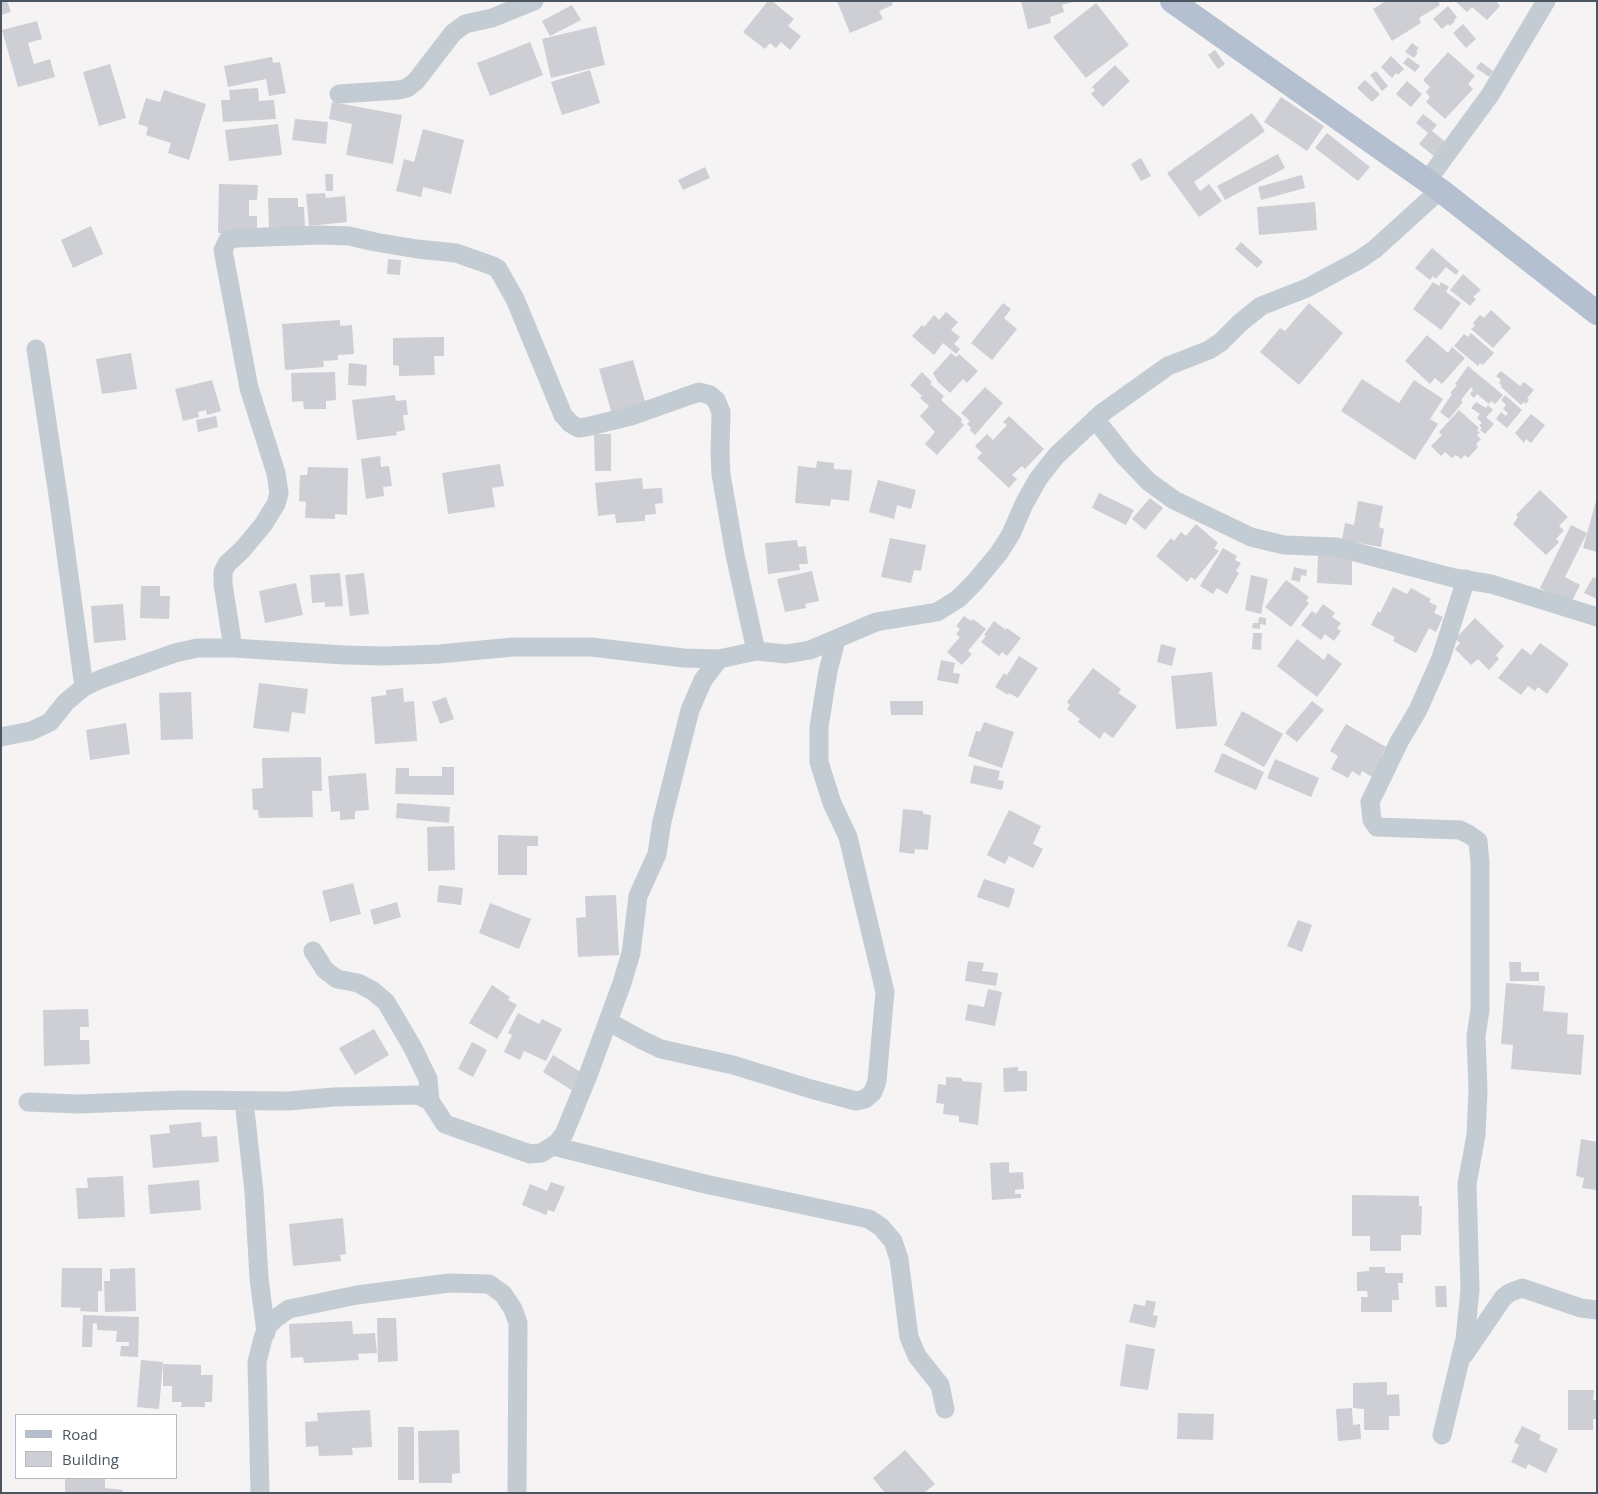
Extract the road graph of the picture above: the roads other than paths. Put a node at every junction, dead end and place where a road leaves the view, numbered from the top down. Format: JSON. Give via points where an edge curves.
{"nodes":[{"id":1,"x":534,"y":1,"type":"edge"},
{"id":2,"x":1172,"y":1,"type":"edge"},
{"id":3,"x":1546,"y":1,"type":"edge"},
{"id":4,"x":339,"y":94,"type":"dead end"},
{"id":5,"x":1433,"y":185,"type":"junction"},
{"id":6,"x":1597,"y":313,"type":"edge"},
{"id":7,"x":36,"y":349,"type":"dead end"},
{"id":8,"x":1095,"y":419,"type":"junction"},
{"id":9,"x":1466,"y":580,"type":"junction"},
{"id":10,"x":1597,"y":617,"type":"edge"},
{"id":11,"x":836,"y":640,"type":"junction"},
{"id":12,"x":233,"y":648,"type":"junction"},
{"id":13,"x":756,"y":651,"type":"junction"},
{"id":14,"x":719,"y":659,"type":"junction"},
{"id":15,"x":84,"y":687,"type":"junction"},
{"id":16,"x":1,"y":736,"type":"edge"},
{"id":17,"x":313,"y":951,"type":"dead end"},
{"id":18,"x":609,"y":1022,"type":"junction"},
{"id":19,"x":244,"y":1101,"type":"junction"},
{"id":20,"x":28,"y":1102,"type":"dead end"},
{"id":21,"x":430,"y":1102,"type":"junction"},
{"id":22,"x":553,"y":1146,"type":"junction"},
{"id":23,"x":1597,"y":1310,"type":"edge"},
{"id":24,"x":266,"y":1333,"type":"junction"},
{"id":25,"x":1460,"y":1360,"type":"junction"},
{"id":26,"x":945,"y":1409,"type":"dead end"},
{"id":27,"x":1442,"y":1435,"type":"dead end"},
{"id":28,"x":260,"y":1493,"type":"edge"},
{"id":29,"x":516,"y":1493,"type":"edge"}],
"edges":[{"from":1,"to":4,"type":"street","via":[[492,18],[465,24],[453,33],[407,88]]},
{"from":2,"to":5,"type":"main road"},
{"from":3,"to":5,"type":"street"},
{"from":5,"to":6,"type":"main road"},
{"from":5,"to":8,"type":"street","via":[[1375,249],[1307,288],[1261,306],[1222,342],[1168,366]]},
{"from":7,"to":15,"type":"street"},
{"from":8,"to":9,"type":"street","via":[[1149,482],[1174,500],[1251,537],[1284,545],[1336,547]]},
{"from":8,"to":11,"type":"street","via":[[1056,456],[1038,479],[999,553],[958,598],[937,612],[876,622]]},
{"from":9,"to":10,"type":"street","via":[[1491,584]]},
{"from":9,"to":25,"type":"street","via":[[1441,658],[1370,802],[1372,820],[1377,827],[1460,830],[1478,841],[1478,1091],[1476,1135],[1467,1184],[1470,1290]]},
{"from":11,"to":13,"type":"street","via":[[810,650],[786,654]]},
{"from":11,"to":18,"type":"street","via":[[819,728],[820,762],[832,803],[848,837],[885,992],[877,1081],[873,1092],[856,1101],[733,1065],[662,1049]]},
{"from":12,"to":13,"type":"street","via":[[223,572],[263,525],[276,504],[279,492],[276,472],[249,388],[223,250],[228,240],[237,238],[321,235],[349,236],[456,253],[498,269],[515,299],[563,415],[578,428],[631,416],[699,392],[716,400],[721,412],[721,474]]},
{"from":12,"to":14,"type":"street","via":[[384,656],[514,647],[591,647]]},
{"from":12,"to":15,"type":"street","via":[[197,648],[175,653]]},
{"from":13,"to":14,"type":"street"},
{"from":14,"to":18,"type":"street","via":[[703,680],[690,710],[657,854],[638,896],[631,953]]},
{"from":15,"to":16,"type":"street","via":[[50,722],[31,731]]},
{"from":17,"to":21,"type":"street","via":[[325,970],[337,979],[358,983],[386,1002],[428,1078]]},
{"from":18,"to":22,"type":"street","via":[[564,1134]]},
{"from":19,"to":20,"type":"street"},
{"from":19,"to":21,"type":"street","via":[[418,1095]]},
{"from":19,"to":24,"type":"street"},
{"from":21,"to":22,"type":"street","via":[[445,1124],[509,1148],[530,1154],[542,1153]]},
{"from":22,"to":26,"type":"street","via":[[705,1184],[869,1219],[881,1227],[894,1240],[899,1259],[909,1337],[917,1356],[940,1385]]},
{"from":23,"to":25,"type":"street","via":[[1581,1308],[1522,1288],[1503,1298]]},
{"from":24,"to":28,"type":"street","via":[[257,1362]]},
{"from":24,"to":29,"type":"street","via":[[268,1326],[289,1309],[357,1295],[449,1283],[489,1284],[503,1294],[518,1323]]},
{"from":25,"to":27,"type":"street"}]}
